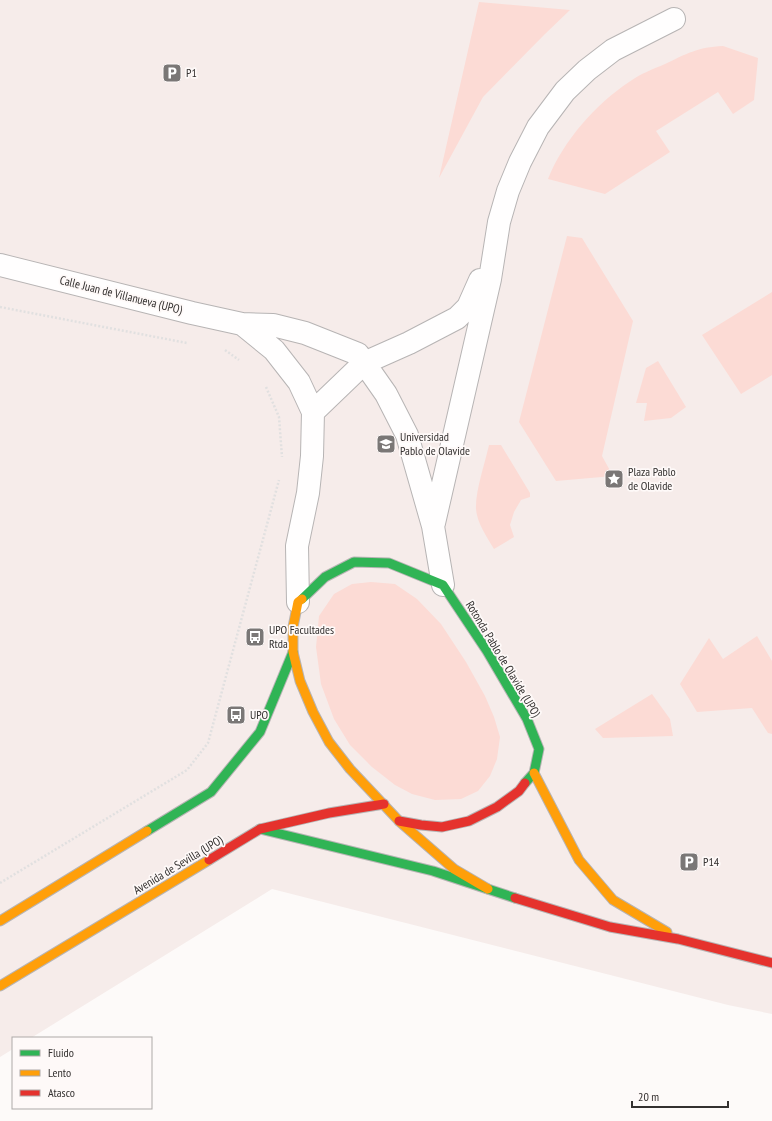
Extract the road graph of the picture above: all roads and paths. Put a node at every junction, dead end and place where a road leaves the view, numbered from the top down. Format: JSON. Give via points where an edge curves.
{"nodes":[{"id":1,"x":674,"y":19,"type":"dead end"},
{"id":2,"x":495,"y":248,"type":"junction"},
{"id":3,"x":0,"y":265,"type":"edge"},
{"id":4,"x":0,"y":307,"type":"edge"},
{"id":5,"x":242,"y":324,"type":"junction"},
{"id":6,"x":194,"y":344,"type":"dead end"},
{"id":7,"x":218,"y":349,"type":"dead end"},
{"id":8,"x":364,"y":363,"type":"junction"},
{"id":9,"x":243,"y":364,"type":"dead end"},
{"id":10,"x":264,"y":384,"type":"dead end"},
{"id":11,"x":313,"y":412,"type":"junction"},
{"id":12,"x":282,"y":460,"type":"dead end"},
{"id":13,"x":281,"y":475,"type":"dead end"},
{"id":14,"x":433,"y":526,"type":"junction"},
{"id":15,"x":443,"y":585,"type":"junction"},
{"id":16,"x":298,"y":602,"type":"junction"},
{"id":17,"x":293,"y":652,"type":"junction"},
{"id":18,"x":534,"y":773,"type":"junction"},
{"id":19,"x":384,"y":804,"type":"junction"},
{"id":20,"x":399,"y":821,"type":"junction"},
{"id":21,"x":260,"y":829,"type":"junction"},
{"id":22,"x":0,"y":883,"type":"edge"},
{"id":23,"x":488,"y":889,"type":"junction"},
{"id":24,"x":0,"y":921,"type":"edge"},
{"id":25,"x":678,"y":939,"type":"junction"},
{"id":26,"x":772,"y":963,"type":"edge"},
{"id":27,"x":0,"y":986,"type":"edge"}],
"edges":[{"from":1,"to":2,"type":"street","via":[[613,50],[564,91],[538,127],[520,162],[508,191]]},
{"from":2,"to":8,"type":"street","via":[[468,307],[457,318]]},
{"from":2,"to":14,"type":"street"},
{"from":3,"to":5,"type":"street","name":"Calle Juan de Villanueva (UPO)"},
{"from":4,"to":6,"type":"path"},
{"from":5,"to":8,"type":"street","name":"Calle Juan de Villanueva (UPO)","via":[[273,325],[305,333],[358,354]]},
{"from":5,"to":11,"type":"street","via":[[274,350],[299,382]]},
{"from":7,"to":9,"type":"path","via":[[226,350]]},
{"from":8,"to":11,"type":"street"},
{"from":8,"to":14,"type":"street","name":"Calle Juan de Villanueva (UPO)","via":[[386,394],[408,435]]},
{"from":10,"to":12,"type":"path","via":[[279,417]]},
{"from":11,"to":16,"type":"street","via":[[308,493],[297,546]]},
{"from":13,"to":22,"type":"path","via":[[208,743],[187,770]]},
{"from":14,"to":15,"type":"street","name":"Calle Juan de Villanueva (UPO)"},
{"from":15,"to":16,"type":"street","via":[[389,563],[354,562],[325,577]]},
{"from":15,"to":18,"type":"street","name":"Rotonda Pablo de Olavide (UPO)","via":[[487,651],[527,720],[539,749]]},
{"from":16,"to":17,"type":"street","via":[[293,627]]},
{"from":17,"to":19,"type":"street","via":[[300,681],[329,742],[350,769]]},
{"from":17,"to":24,"type":"street","via":[[260,732],[211,792]]},
{"from":18,"to":20,"type":"street","name":"Rotonda Pablo de Olavide (UPO)","via":[[519,791],[497,807],[469,821],[442,827]]},
{"from":18,"to":25,"type":"street","via":[[579,860],[613,900]]},
{"from":19,"to":20,"type":"street"},
{"from":19,"to":21,"type":"street","name":"Avenida de Sevilla (UPO)","via":[[329,813]]},
{"from":20,"to":23,"type":"street","via":[[454,869]]},
{"from":21,"to":23,"type":"street","via":[[433,871]]},
{"from":21,"to":27,"type":"street","name":"Avenida de Sevilla (UPO)"},
{"from":23,"to":25,"type":"street","via":[[610,927]]},
{"from":25,"to":26,"type":"street"}]}
